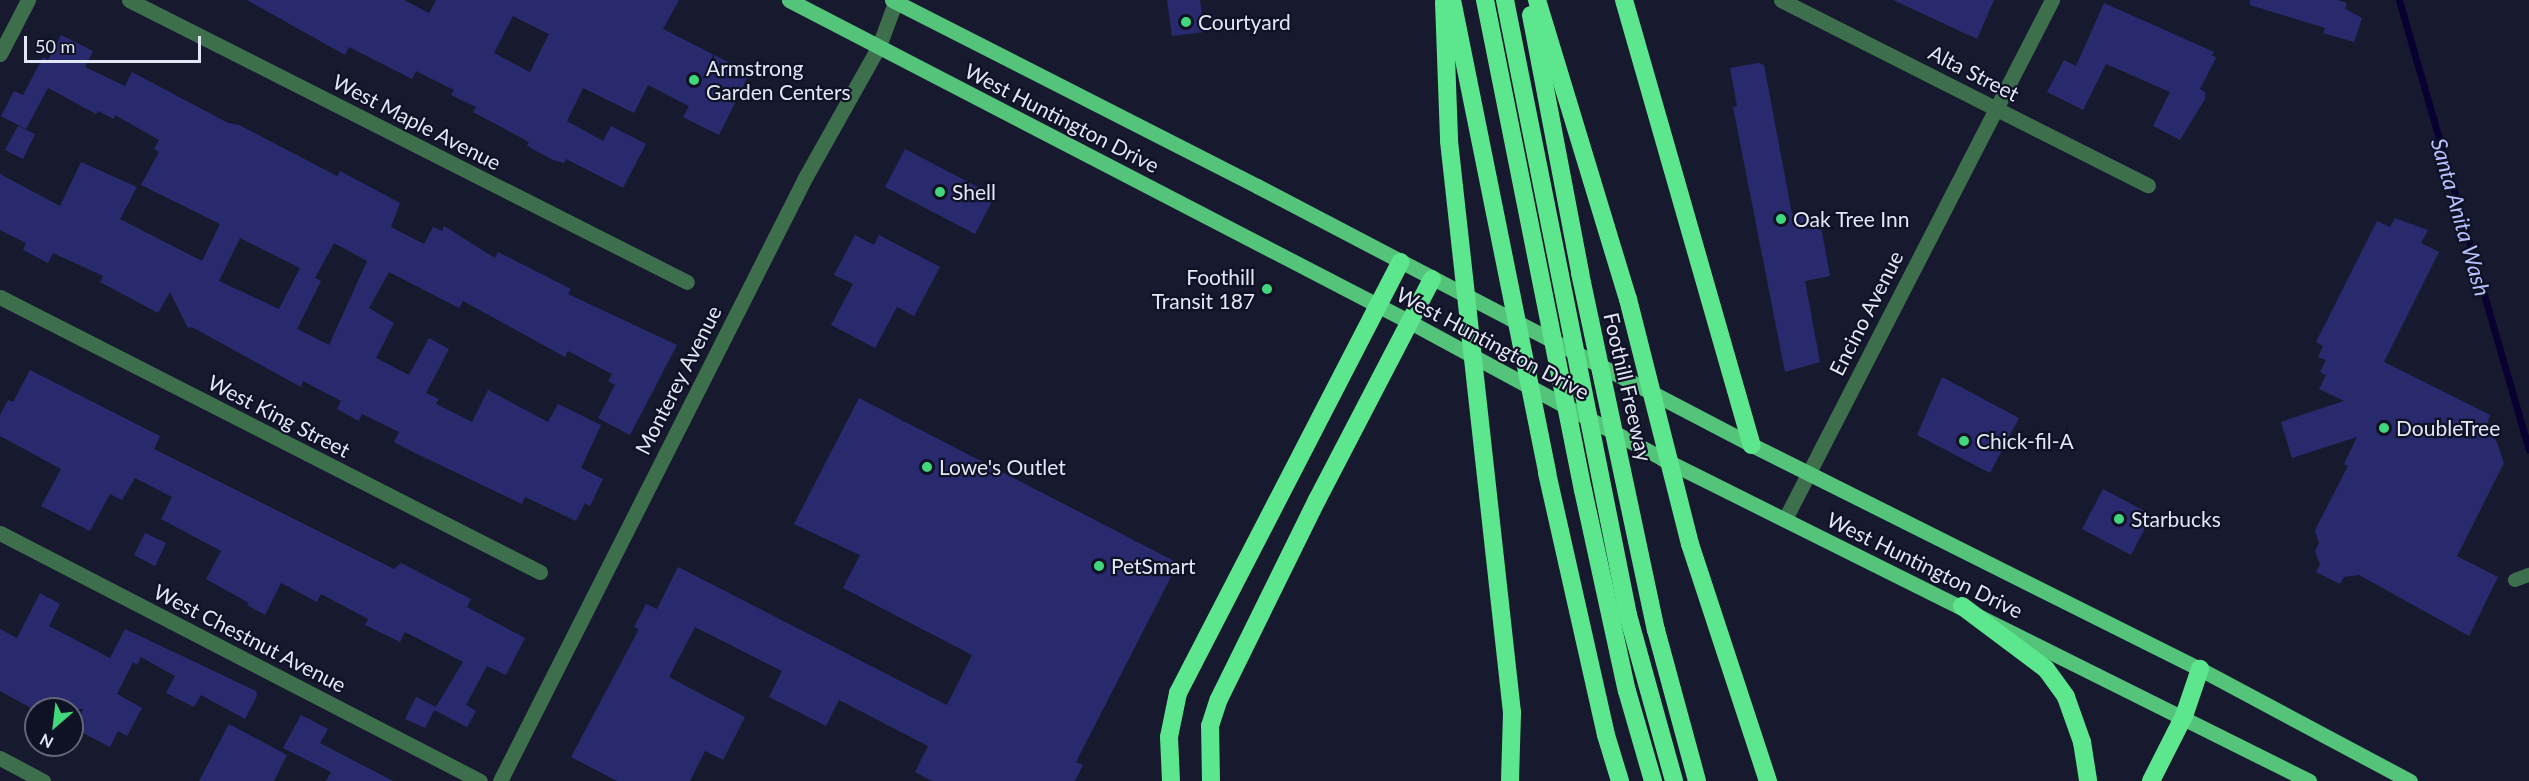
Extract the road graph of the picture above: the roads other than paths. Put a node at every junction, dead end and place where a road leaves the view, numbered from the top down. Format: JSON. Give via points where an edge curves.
{"nodes":[{"id":1,"x":28,"y":0,"type":"edge"},
{"id":2,"x":129,"y":0,"type":"edge"},
{"id":3,"x":789,"y":0,"type":"edge"},
{"id":4,"x":1444,"y":0,"type":"edge"},
{"id":5,"x":1452,"y":0,"type":"edge"},
{"id":6,"x":1485,"y":0,"type":"edge"},
{"id":7,"x":1506,"y":0,"type":"edge"},
{"id":8,"x":1528,"y":0,"type":"edge"},
{"id":9,"x":1537,"y":0,"type":"edge"},
{"id":10,"x":1624,"y":0,"type":"edge"},
{"id":11,"x":1781,"y":0,"type":"edge"},
{"id":12,"x":2052,"y":0,"type":"edge"},
{"id":13,"x":894,"y":1,"type":"edge"},
{"id":14,"x":879,"y":46,"type":"junction"},
{"id":15,"x":0,"y":54,"type":"edge"},
{"id":16,"x":1995,"y":107,"type":"junction"},
{"id":17,"x":2148,"y":185,"type":"dead end"},
{"id":18,"x":1400,"y":262,"type":"junction"},
{"id":19,"x":1432,"y":279,"type":"junction"},
{"id":20,"x":687,"y":282,"type":"dead end"},
{"id":21,"x":0,"y":297,"type":"edge"},
{"id":22,"x":1377,"y":306,"type":"junction"},
{"id":23,"x":1410,"y":322,"type":"junction"},
{"id":24,"x":1752,"y":445,"type":"junction"},
{"id":25,"x":1808,"y":473,"type":"junction"},
{"id":26,"x":1785,"y":519,"type":"junction"},
{"id":27,"x":0,"y":533,"type":"edge"},
{"id":28,"x":540,"y":572,"type":"dead end"},
{"id":29,"x":2529,"y":575,"type":"edge"},
{"id":30,"x":2515,"y":580,"type":"dead end"},
{"id":31,"x":1962,"y":606,"type":"junction"},
{"id":32,"x":2200,"y":669,"type":"junction"},
{"id":33,"x":2184,"y":716,"type":"junction"},
{"id":34,"x":0,"y":758,"type":"edge"},
{"id":35,"x":43,"y":781,"type":"edge"},
{"id":36,"x":480,"y":781,"type":"edge"},
{"id":37,"x":500,"y":781,"type":"edge"},
{"id":38,"x":1171,"y":781,"type":"edge"},
{"id":39,"x":1211,"y":781,"type":"edge"},
{"id":40,"x":1510,"y":781,"type":"edge"},
{"id":41,"x":1620,"y":781,"type":"edge"},
{"id":42,"x":1653,"y":781,"type":"edge"},
{"id":43,"x":1674,"y":781,"type":"edge"},
{"id":44,"x":1697,"y":781,"type":"edge"},
{"id":45,"x":1768,"y":781,"type":"edge"},
{"id":46,"x":2088,"y":781,"type":"edge"},
{"id":47,"x":2151,"y":781,"type":"edge"},
{"id":48,"x":2309,"y":781,"type":"edge"},
{"id":49,"x":2410,"y":781,"type":"edge"}],
"edges":[{"from":1,"to":15,"type":"street"},
{"from":2,"to":20,"type":"street","name":"West Maple Avenue"},
{"from":3,"to":14,"type":"main road","name":"West Huntington Drive"},
{"from":4,"to":40,"type":"highway","via":[[1449,141],[1512,713]]},
{"from":5,"to":41,"type":"highway","via":[[1547,473],[1606,735]]},
{"from":6,"to":42,"type":"highway","via":[[1583,490],[1627,691]]},
{"from":7,"to":43,"type":"highway","via":[[1628,615]]},
{"from":8,"to":44,"type":"highway","name":"Foothill Freeway","via":[[1580,273],[1656,630]]},
{"from":9,"to":45,"type":"highway","via":[[1628,299],[1690,544]]},
{"from":10,"to":24,"type":"highway"},
{"from":11,"to":16,"type":"street","name":"Alta Street"},
{"from":12,"to":16,"type":"street","name":"Encino Avenue"},
{"from":13,"to":14,"type":"street","name":"Monterey Avenue"},
{"from":13,"to":18,"type":"main road","name":"West Huntington Drive"},
{"from":14,"to":22,"type":"main road","name":"West Huntington Drive"},
{"from":14,"to":37,"type":"street","name":"Monterey Avenue","via":[[806,176]]},
{"from":16,"to":17,"type":"street","name":"Alta Street"},
{"from":16,"to":25,"type":"street","name":"Encino Avenue"},
{"from":18,"to":19,"type":"main road","name":"West Huntington Drive"},
{"from":18,"to":22,"type":"highway"},
{"from":19,"to":23,"type":"highway"},
{"from":19,"to":24,"type":"main road","name":"West Huntington Drive"},
{"from":21,"to":28,"type":"street","name":"West King Street"},
{"from":22,"to":23,"type":"main road","name":"West Huntington Drive"},
{"from":22,"to":38,"type":"highway","via":[[1178,693],[1169,737]]},
{"from":23,"to":26,"type":"main road","name":"West Huntington Drive","via":[[1663,459]]},
{"from":23,"to":39,"type":"highway","via":[[1219,699],[1210,726]]},
{"from":24,"to":25,"type":"main road","name":"West Huntington Drive"},
{"from":25,"to":26,"type":"street","name":"Encino Avenue"},
{"from":25,"to":32,"type":"main road","name":"West Huntington Drive"},
{"from":26,"to":31,"type":"main road","name":"West Huntington Drive"},
{"from":27,"to":36,"type":"street","name":"West Chestnut Avenue"},
{"from":29,"to":30,"type":"street"},
{"from":31,"to":33,"type":"main road","name":"West Huntington Drive"},
{"from":31,"to":46,"type":"highway","via":[[2046,669],[2066,697],[2082,742]]},
{"from":32,"to":33,"type":"highway"},
{"from":32,"to":49,"type":"main road","name":"West Huntington Drive"},
{"from":33,"to":47,"type":"highway"},
{"from":33,"to":48,"type":"main road","name":"West Huntington Drive"},
{"from":34,"to":35,"type":"street"}]}
